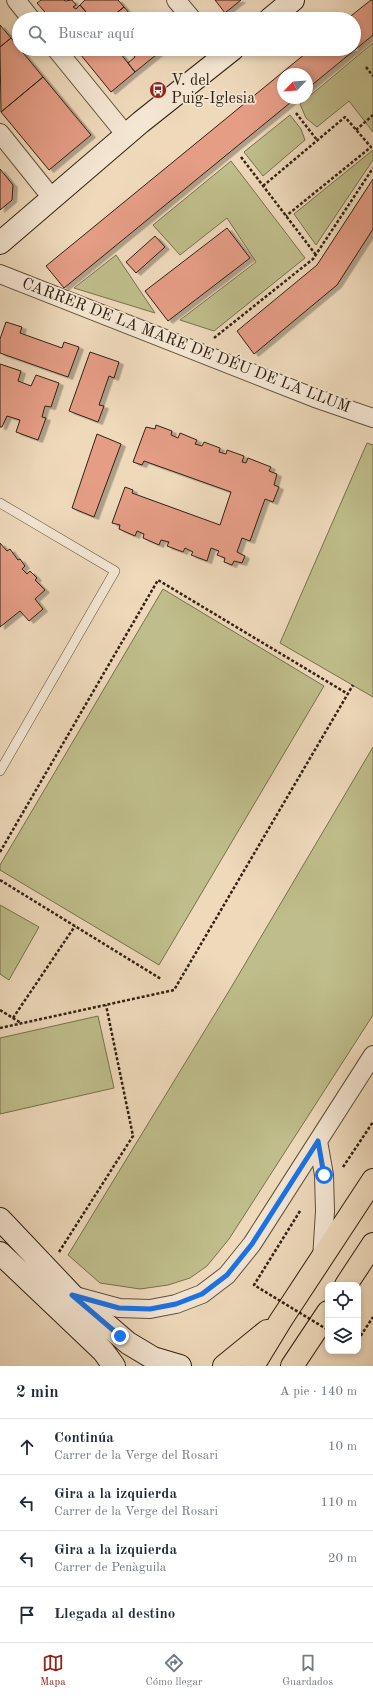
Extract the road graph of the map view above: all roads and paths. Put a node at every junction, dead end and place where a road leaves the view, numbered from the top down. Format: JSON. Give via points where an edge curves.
{"nodes":[{"id":1,"x":16,"y":0,"type":"edge"},
{"id":2,"x":176,"y":0,"type":"edge"},
{"id":3,"x":294,"y":0,"type":"edge"},
{"id":4,"x":25,"y":12,"type":"edge"},
{"id":5,"x":186,"y":12,"type":"edge"},
{"id":6,"x":279,"y":12,"type":"edge"},
{"id":7,"x":62,"y":56,"type":"edge"},
{"id":8,"x":219,"y":56,"type":"edge"},
{"id":9,"x":366,"y":67,"type":"dead end"},
{"id":10,"x":373,"y":76,"type":"edge"},
{"id":11,"x":296,"y":113,"type":"dead end"},
{"id":12,"x":373,"y":115,"type":"edge"},
{"id":13,"x":356,"y":130,"type":"junction"},
{"id":14,"x":0,"y":133,"type":"edge"},
{"id":15,"x":126,"y":135,"type":"junction"},
{"id":16,"x":317,"y":140,"type":"junction"},
{"id":17,"x":241,"y":157,"type":"dead end"},
{"id":18,"x":373,"y":168,"type":"edge"},
{"id":19,"x":263,"y":186,"type":"junction"},
{"id":20,"x":52,"y":198,"type":"junction"},
{"id":21,"x":286,"y":216,"type":"junction"},
{"id":22,"x":0,"y":243,"type":"edge"},
{"id":23,"x":316,"y":255,"type":"junction"},
{"id":24,"x":0,"y":274,"type":"edge"},
{"id":25,"x":197,"y":351,"type":"junction"},
{"id":26,"x":371,"y":413,"type":"edge"},
{"id":27,"x":0,"y":503,"type":"edge"},
{"id":28,"x":353,"y":685,"type":"dead end"},
{"id":29,"x":348,"y":694,"type":"junction"},
{"id":30,"x":0,"y":771,"type":"edge"},
{"id":31,"x":0,"y":852,"type":"edge"},
{"id":32,"x":0,"y":880,"type":"edge"},
{"id":33,"x":75,"y":926,"type":"junction"},
{"id":34,"x":161,"y":980,"type":"dead end"},
{"id":35,"x":106,"y":1005,"type":"junction"},
{"id":36,"x":0,"y":1010,"type":"edge"},
{"id":37,"x":13,"y":1018,"type":"junction"},
{"id":38,"x":22,"y":1023,"type":"junction"},
{"id":39,"x":0,"y":1028,"type":"edge"},
{"id":40,"x":373,"y":1055,"type":"edge"},
{"id":41,"x":318,"y":1141,"type":"junction"},
{"id":42,"x":373,"y":1180,"type":"edge"},
{"id":43,"x":300,"y":1210,"type":"dead end"},
{"id":44,"x":0,"y":1218,"type":"edge"},
{"id":45,"x":373,"y":1244,"type":"edge"},
{"id":46,"x":59,"y":1252,"type":"dead end"},
{"id":47,"x":0,"y":1253,"type":"edge"},
{"id":48,"x":322,"y":1259,"type":"junction"},
{"id":49,"x":348,"y":1282,"type":"edge"},
{"id":50,"x":72,"y":1295,"type":"junction"},
{"id":51,"x":325,"y":1316,"type":"edge"},
{"id":52,"x":373,"y":1317,"type":"edge"},
{"id":53,"x":280,"y":1320,"type":"junction"},
{"id":54,"x":325,"y":1328,"type":"edge"},
{"id":55,"x":361,"y":1335,"type":"edge"},
{"id":56,"x":114,"y":1366,"type":"edge"},
{"id":57,"x":180,"y":1366,"type":"edge"},
{"id":58,"x":224,"y":1366,"type":"edge"},
{"id":59,"x":253,"y":1366,"type":"edge"},
{"id":60,"x":292,"y":1366,"type":"edge"}],
"edges":[{"from":1,"to":4,"type":"street"},
{"from":2,"to":5,"type":"street"},
{"from":3,"to":6,"type":"street"},
{"from":7,"to":15,"type":"street"},
{"from":8,"to":15,"type":"street"},
{"from":9,"to":10,"type":"path"},
{"from":11,"to":16,"type":"path"},
{"from":12,"to":13,"type":"path"},
{"from":13,"to":16,"type":"path","via":[[345,117]]},
{"from":13,"to":21,"type":"path","via":[[371,147]]},
{"from":14,"to":20,"type":"street"},
{"from":15,"to":20,"type":"street"},
{"from":16,"to":19,"type":"path"},
{"from":17,"to":19,"type":"path"},
{"from":18,"to":23,"type":"path"},
{"from":19,"to":21,"type":"path"},
{"from":20,"to":22,"type":"street"},
{"from":21,"to":23,"type":"path"},
{"from":23,"to":25,"type":"path"},
{"from":24,"to":25,"type":"street","name":"CARRER DE LA MARE DE DÉU DE LA LLUM"},
{"from":25,"to":26,"type":"street","name":"CARRER DE LA MARE DE DÉU DE LA LLUM","via":[[315,398]]},
{"from":27,"to":30,"type":"lane","via":[[115,571]]},
{"from":28,"to":29,"type":"path"},
{"from":29,"to":31,"type":"path","via":[[158,580]]},
{"from":29,"to":35,"type":"path","via":[[174,990]]},
{"from":32,"to":33,"type":"path"},
{"from":33,"to":34,"type":"path"},
{"from":33,"to":37,"type":"path"},
{"from":35,"to":38,"type":"path"},
{"from":35,"to":46,"type":"path","via":[[133,1136]]},
{"from":36,"to":37,"type":"path"},
{"from":37,"to":38,"type":"path"},
{"from":38,"to":39,"type":"path"},
{"from":40,"to":41,"type":"street"},
{"from":41,"to":48,"type":"street","via":[[324,1175]]},
{"from":41,"to":50,"type":"street","via":[[252,1244],[227,1275],[202,1294],[176,1304],[150,1309],[119,1308]]},
{"from":42,"to":48,"type":"main road"},
{"from":43,"to":54,"type":"path","bridge":true,"via":[[254,1285]]},
{"from":44,"to":50,"type":"street"},
{"from":45,"to":49,"type":"main road"},
{"from":47,"to":56,"type":"street","via":[[103,1351]]},
{"from":48,"to":53,"type":"main road"},
{"from":50,"to":57,"type":"street","via":[[135,1348],[153,1358]]},
{"from":51,"to":60,"type":"main road"},
{"from":52,"to":55,"type":"path"},
{"from":53,"to":58,"type":"main road"},
{"from":53,"to":59,"type":"main road"}]}
